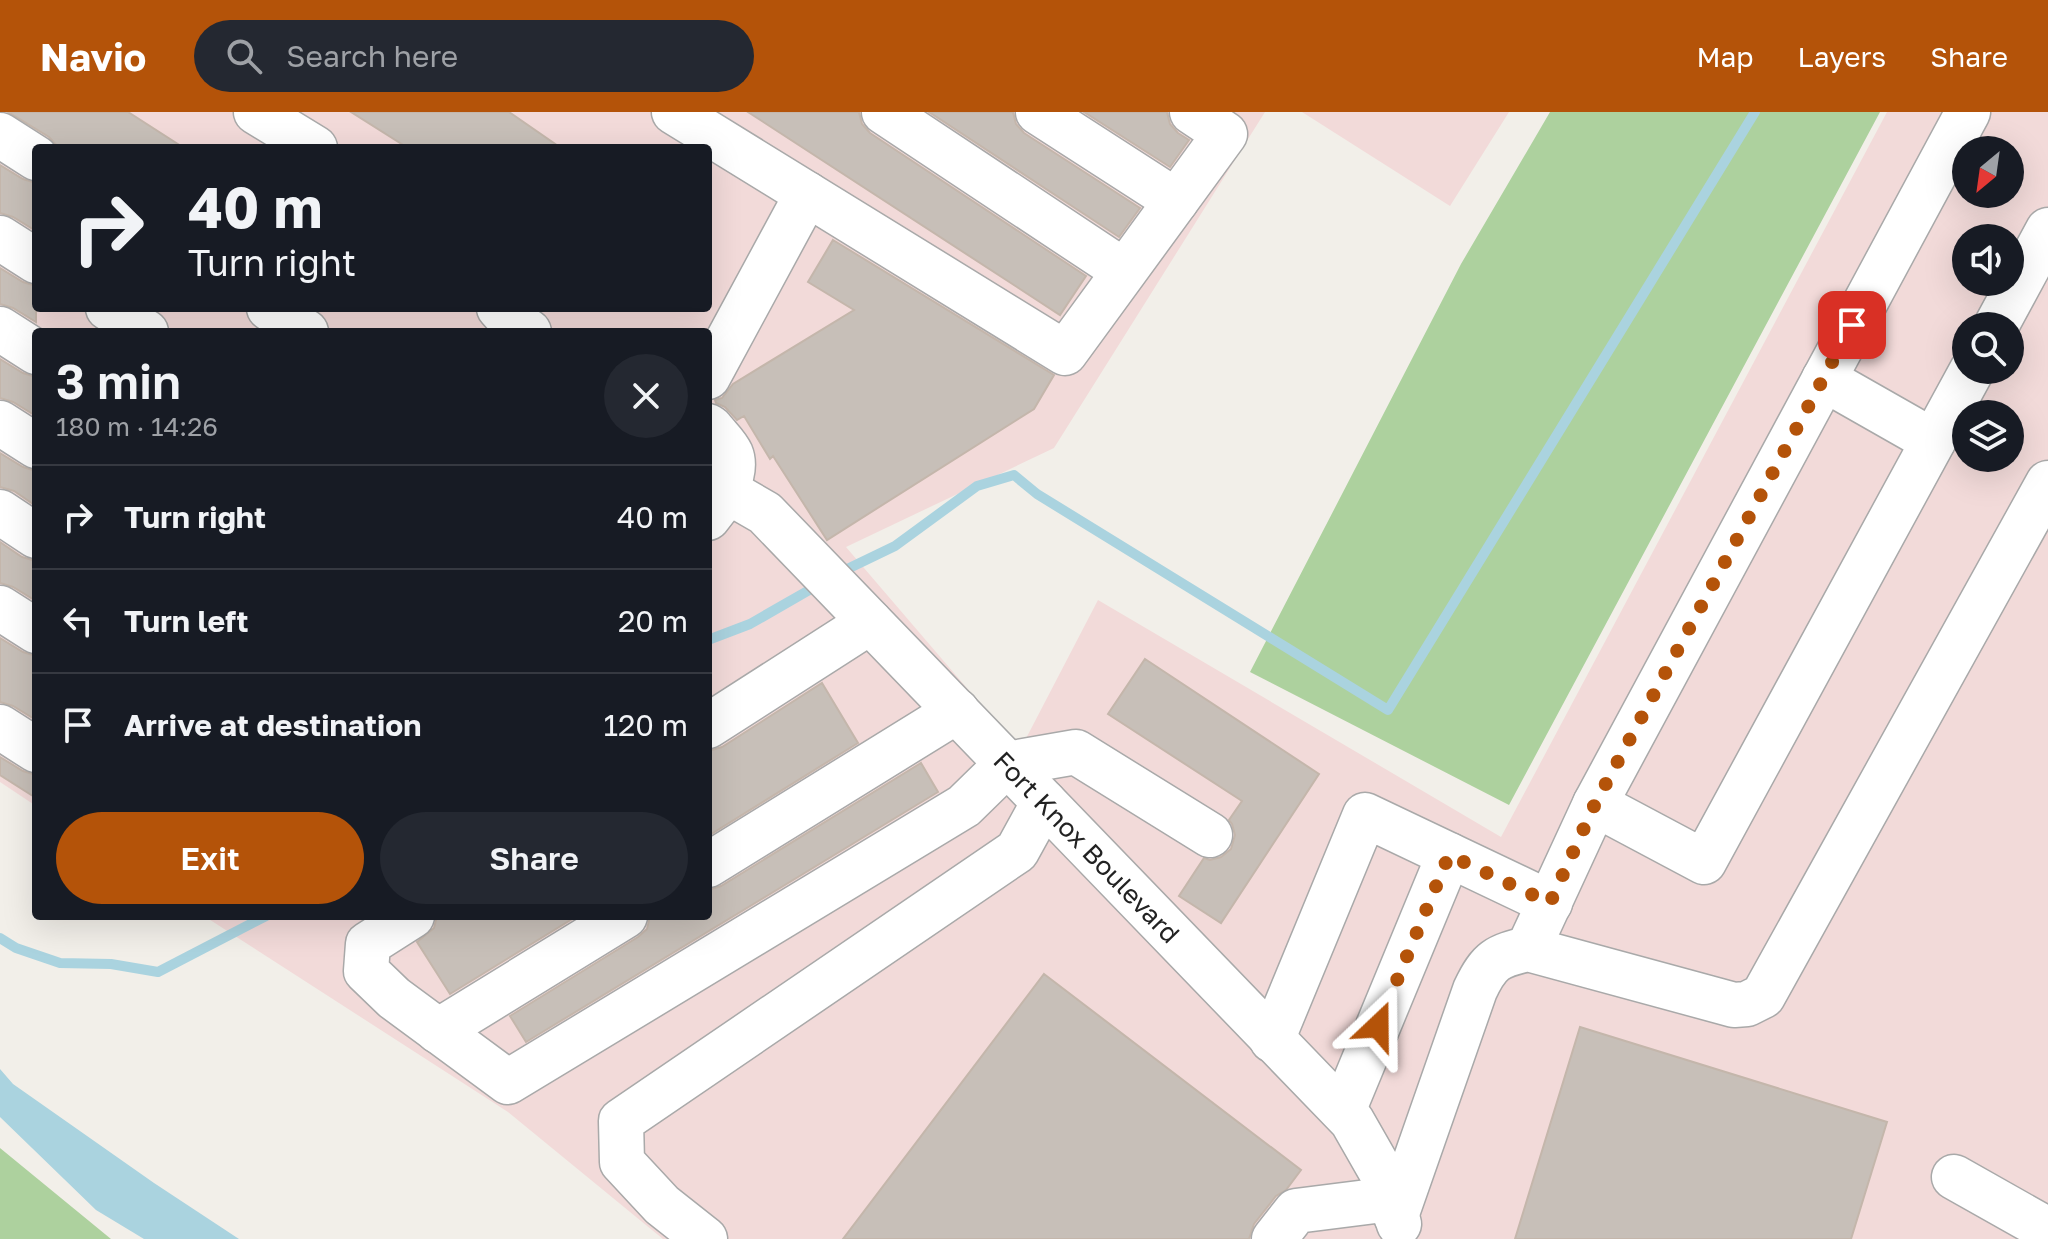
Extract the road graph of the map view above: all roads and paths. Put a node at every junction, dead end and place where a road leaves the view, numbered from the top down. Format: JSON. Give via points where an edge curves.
{"nodes":[{"id":1,"x":256,"y":112,"type":"edge"},
{"id":2,"x":674,"y":112,"type":"edge"},
{"id":3,"x":884,"y":112,"type":"edge"},
{"id":4,"x":1038,"y":112,"type":"edge"},
{"id":5,"x":1192,"y":112,"type":"edge"},
{"id":6,"x":1968,"y":112,"type":"edge"},
{"id":7,"x":0,"y":135,"type":"edge"},
{"id":8,"x":308,"y":144,"type":"edge"},
{"id":9,"x":32,"y":155,"type":"edge"},
{"id":10,"x":807,"y":194,"type":"junction"},
{"id":11,"x":1176,"y":201,"type":"junction"},
{"id":12,"x":2048,"y":230,"type":"edge"},
{"id":13,"x":0,"y":238,"type":"edge"},
{"id":14,"x":32,"y":258,"type":"edge"},
{"id":15,"x":1124,"y":271,"type":"junction"},
{"id":16,"x":114,"y":312,"type":"edge"},
{"id":17,"x":275,"y":312,"type":"edge"},
{"id":18,"x":503,"y":312,"type":"edge"},
{"id":19,"x":2004,"y":312,"type":"edge"},
{"id":20,"x":140,"y":328,"type":"edge"},
{"id":21,"x":300,"y":328,"type":"edge"},
{"id":22,"x":523,"y":328,"type":"edge"},
{"id":23,"x":0,"y":329,"type":"edge"},
{"id":24,"x":32,"y":349,"type":"edge"},
{"id":25,"x":712,"y":370,"type":"edge"},
{"id":26,"x":1824,"y":379,"type":"junction"},
{"id":27,"x":1964,"y":384,"type":"edge"},
{"id":28,"x":0,"y":423,"type":"edge"},
{"id":29,"x":712,"y":429,"type":"edge"},
{"id":30,"x":1933,"y":441,"type":"junction"},
{"id":31,"x":32,"y":443,"type":"edge"},
{"id":32,"x":2048,"y":483,"type":"edge"},
{"id":33,"x":717,"y":504,"type":"edge"},
{"id":34,"x":0,"y":512,"type":"edge"},
{"id":35,"x":32,"y":533,"type":"edge"},
{"id":36,"x":0,"y":608,"type":"edge"},
{"id":37,"x":859,"y":610,"type":"junction"},
{"id":38,"x":32,"y":628,"type":"edge"},
{"id":39,"x":957,"y":711,"type":"junction"},
{"id":40,"x":712,"y":723,"type":"edge"},
{"id":41,"x":0,"y":727,"type":"edge"},
{"id":42,"x":32,"y":747,"type":"edge"},
{"id":43,"x":1007,"y":764,"type":"junction"},
{"id":44,"x":1044,"y":802,"type":"junction"},
{"id":45,"x":1595,"y":804,"type":"junction"},
{"id":46,"x":1210,"y":835,"type":"dead end"},
{"id":47,"x":1449,"y":855,"type":"junction"},
{"id":48,"x":712,"y":863,"type":"edge"},
{"id":49,"x":1550,"y":903,"type":"junction"},
{"id":50,"x":406,"y":920,"type":"edge"},
{"id":51,"x":618,"y":920,"type":"edge"},
{"id":52,"x":1528,"y":949,"type":"junction"},
{"id":53,"x":438,"y":1031,"type":"junction"},
{"id":54,"x":1272,"y":1040,"type":"junction"},
{"id":55,"x":1343,"y":1111,"type":"junction"},
{"id":56,"x":1954,"y":1177,"type":"dead end"},
{"id":57,"x":1397,"y":1218,"type":"edge"},
{"id":58,"x":2046,"y":1223,"type":"edge"},
{"id":59,"x":705,"y":1239,"type":"edge"},
{"id":60,"x":1274,"y":1239,"type":"edge"}],
"edges":[{"from":1,"to":8,"type":"lane"},
{"from":2,"to":10,"type":"lane"},
{"from":3,"to":15,"type":"lane"},
{"from":4,"to":11,"type":"lane"},
{"from":5,"to":11,"type":"lane","via":[[1225,134]]},
{"from":6,"to":26,"type":"lane"},
{"from":7,"to":9,"type":"lane"},
{"from":10,"to":15,"type":"lane","via":[[1065,353]]},
{"from":10,"to":25,"type":"lane"},
{"from":11,"to":15,"type":"lane"},
{"from":12,"to":19,"type":"lane"},
{"from":13,"to":14,"type":"lane"},
{"from":16,"to":20,"type":"lane"},
{"from":17,"to":21,"type":"lane"},
{"from":18,"to":22,"type":"lane"},
{"from":23,"to":24,"type":"lane"},
{"from":26,"to":30,"type":"lane"},
{"from":26,"to":45,"type":"lane"},
{"from":27,"to":30,"type":"lane"},
{"from":28,"to":31,"type":"lane"},
{"from":29,"to":33,"type":"lane","via":[[731,453],[734,469]]},
{"from":30,"to":45,"type":"lane","via":[[1704,862]]},
{"from":32,"to":52,"type":"lane","via":[[1763,996],[1734,1005]]},
{"from":33,"to":37,"type":"lane","name":"Fort Knox Boulevard","via":[[765,513]]},
{"from":34,"to":35,"type":"lane"},
{"from":36,"to":38,"type":"lane"},
{"from":37,"to":39,"type":"lane","name":"Fort Knox Boulevard"},
{"from":37,"to":40,"type":"lane"},
{"from":39,"to":43,"type":"lane","name":"Fort Knox Boulevard"},
{"from":39,"to":48,"type":"lane"},
{"from":41,"to":42,"type":"lane"},
{"from":43,"to":44,"type":"lane","name":"Fort Knox Boulevard"},
{"from":43,"to":46,"type":"lane","via":[[1076,752]]},
{"from":43,"to":53,"type":"lane","via":[[964,806],[508,1082]]},
{"from":44,"to":54,"type":"lane","name":"Fort Knox Boulevard"},
{"from":44,"to":59,"type":"lane","via":[[1017,851],[621,1121],[622,1162],[662,1205]]},
{"from":45,"to":49,"type":"lane"},
{"from":47,"to":49,"type":"lane"},
{"from":47,"to":54,"type":"lane","via":[[1365,815]]},
{"from":47,"to":55,"type":"lane"},
{"from":49,"to":52,"type":"lane"},
{"from":50,"to":53,"type":"lane","via":[[368,944],[366,971]]},
{"from":51,"to":53,"type":"lane"},
{"from":52,"to":57,"type":"lane","via":[[1502,955],[1484,971]]},
{"from":54,"to":55,"type":"lane","name":"Fort Knox Boulevard"},
{"from":55,"to":57,"type":"lane","name":"Fort Knox Boulevard","via":[[1384,1177]]},
{"from":56,"to":58,"type":"lane"},
{"from":57,"to":60,"type":"lane","via":[[1296,1211]]}]}
